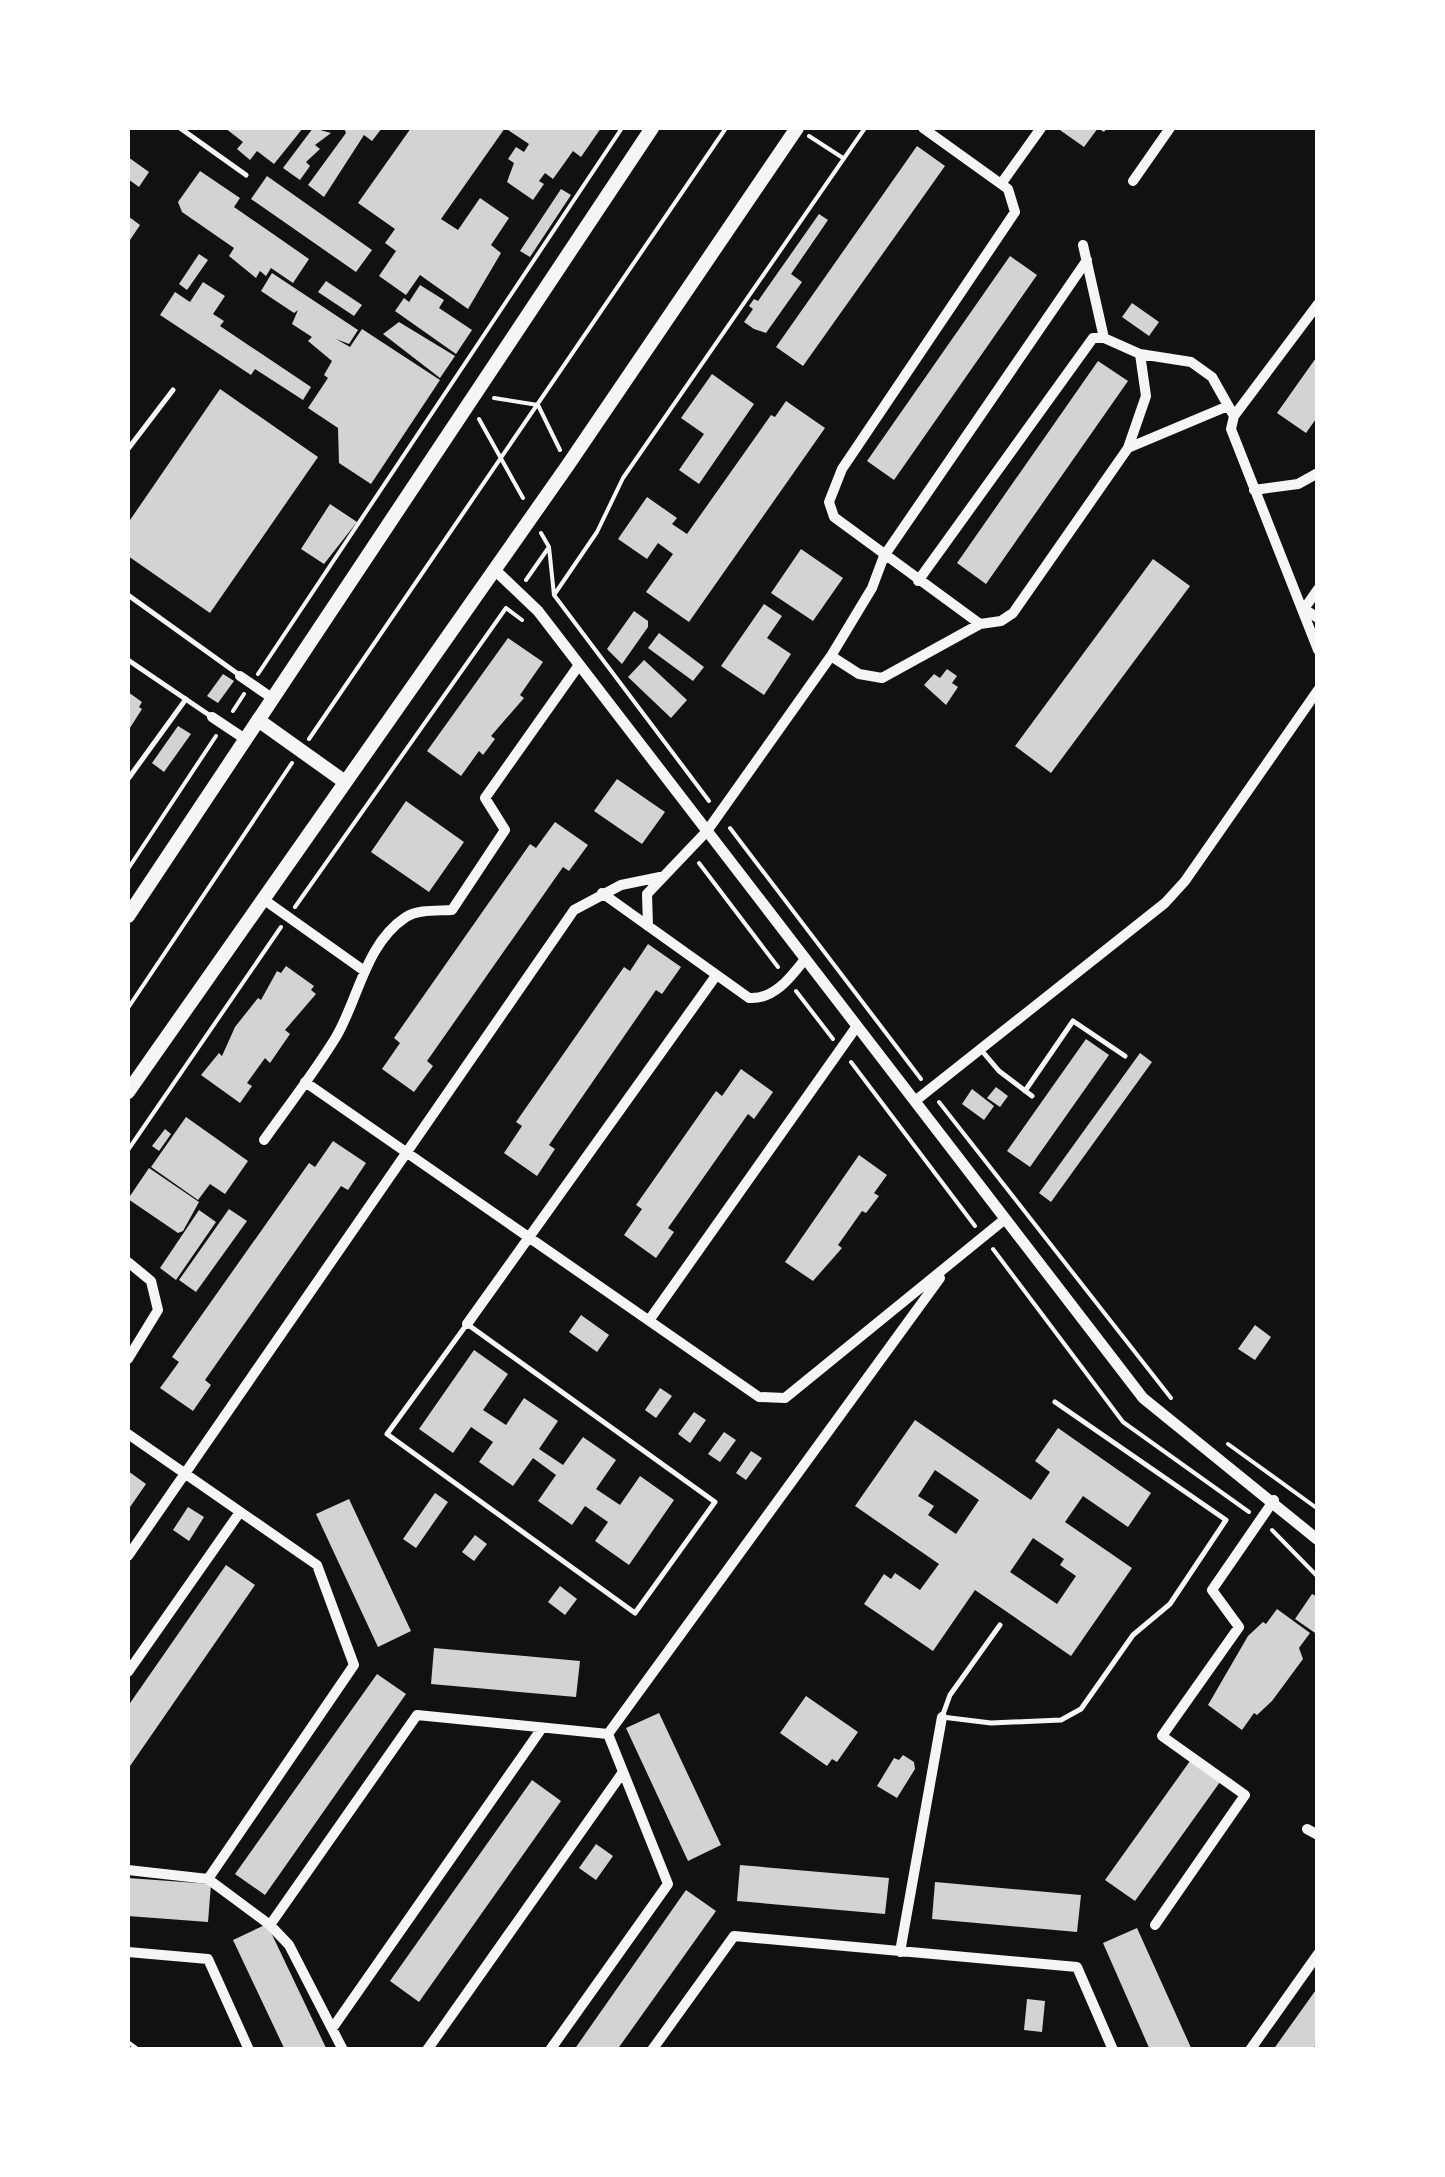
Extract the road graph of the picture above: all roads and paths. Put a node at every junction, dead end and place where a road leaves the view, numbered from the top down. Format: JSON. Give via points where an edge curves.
{"nodes":[{"id":1,"x":180,"y":128,"type":"edge"},
{"id":2,"x":622,"y":128,"type":"edge"},
{"id":3,"x":652,"y":128,"type":"edge"},
{"id":4,"x":726,"y":128,"type":"edge"},
{"id":5,"x":797,"y":128,"type":"edge"},
{"id":6,"x":865,"y":128,"type":"edge"},
{"id":7,"x":923,"y":128,"type":"edge"},
{"id":8,"x":1041,"y":128,"type":"edge"},
{"id":9,"x":1170,"y":128,"type":"edge"},
{"id":10,"x":844,"y":159,"type":"junction"},
{"id":11,"x":246,"y":175,"type":"dead end"},
{"id":12,"x":1132,"y":181,"type":"dead end"},
{"id":13,"x":1001,"y":184,"type":"junction"},
{"id":14,"x":1083,"y":245,"type":"dead end"},
{"id":15,"x":1087,"y":260,"type":"junction"},
{"id":16,"x":1318,"y":304,"type":"edge"},
{"id":17,"x":1104,"y":338,"type":"junction"},
{"id":18,"x":1140,"y":354,"type":"junction"},
{"id":19,"x":173,"y":390,"type":"dead end"},
{"id":20,"x":474,"y":395,"type":"junction"},
{"id":21,"x":538,"y":405,"type":"junction"},
{"id":22,"x":1231,"y":411,"type":"junction"},
{"id":23,"x":1128,"y":448,"type":"junction"},
{"id":24,"x":128,"y":449,"type":"edge"},
{"id":25,"x":501,"y":457,"type":"junction"},
{"id":26,"x":568,"y":465,"type":"junction"},
{"id":27,"x":1318,"y":473,"type":"edge"},
{"id":28,"x":1254,"y":490,"type":"junction"},
{"id":29,"x":532,"y":516,"type":"junction"},
{"id":30,"x":548,"y":547,"type":"junction"},
{"id":31,"x":884,"y":556,"type":"junction"},
{"id":32,"x":494,"y":569,"type":"junction"},
{"id":33,"x":918,"y":581,"type":"junction"},
{"id":34,"x":519,"y":590,"type":"junction"},
{"id":35,"x":1318,"y":590,"type":"edge"},
{"id":36,"x":128,"y":595,"type":"edge"},
{"id":37,"x":554,"y":595,"type":"junction"},
{"id":38,"x":1304,"y":609,"type":"junction"},
{"id":39,"x":1318,"y":618,"type":"edge"},
{"id":40,"x":980,"y":624,"type":"junction"},
{"id":41,"x":1318,"y":650,"type":"edge"},
{"id":42,"x":831,"y":656,"type":"junction"},
{"id":43,"x":128,"y":660,"type":"edge"},
{"id":44,"x":580,"y":664,"type":"junction"},
{"id":45,"x":240,"y":676,"type":"joint"},
{"id":46,"x":252,"y":683,"type":"junction"},
{"id":47,"x":1318,"y":690,"type":"edge"},
{"id":48,"x":272,"y":698,"type":"junction"},
{"id":49,"x":186,"y":699,"type":"junction"},
{"id":50,"x":212,"y":717,"type":"joint"},
{"id":51,"x":258,"y":720,"type":"junction"},
{"id":52,"x":224,"y":725,"type":"junction"},
{"id":53,"x":245,"y":739,"type":"junction"},
{"id":54,"x":300,"y":751,"type":"junction"},
{"id":55,"x":128,"y":779,"type":"edge"},
{"id":56,"x":344,"y":782,"type":"junction"},
{"id":57,"x":719,"y":814,"type":"junction"},
{"id":58,"x":707,"y":831,"type":"junction"},
{"id":59,"x":688,"y":848,"type":"junction"},
{"id":60,"x":128,"y":869,"type":"edge"},
{"id":61,"x":660,"y":876,"type":"junction"},
{"id":62,"x":602,"y":893,"type":"junction"},
{"id":63,"x":263,"y":899,"type":"junction"},
{"id":64,"x":128,"y":916,"type":"edge"},
{"id":65,"x":288,"y":917,"type":"junction"},
{"id":66,"x":648,"y":926,"type":"junction"},
{"id":67,"x":806,"y":959,"type":"junction"},
{"id":68,"x":364,"y":970,"type":"junction"},
{"id":69,"x":715,"y":977,"type":"junction"},
{"id":70,"x":788,"y":980,"type":"junction"},
{"id":71,"x":128,"y":1008,"type":"edge"},
{"id":72,"x":857,"y":1026,"type":"junction"},
{"id":73,"x":840,"y":1049,"type":"junction"},
{"id":74,"x":981,"y":1049,"type":"junction"},
{"id":75,"x":1125,"y":1056,"type":"dead end"},
{"id":76,"x":305,"y":1082,"type":"junction"},
{"id":77,"x":929,"y":1090,"type":"junction"},
{"id":78,"x":1025,"y":1090,"type":"junction"},
{"id":79,"x":128,"y":1092,"type":"edge"},
{"id":80,"x":1032,"y":1096,"type":"dead end"},
{"id":81,"x":914,"y":1101,"type":"junction"},
{"id":82,"x":264,"y":1140,"type":"dead end"},
{"id":83,"x":128,"y":1150,"type":"edge"},
{"id":84,"x":408,"y":1152,"type":"junction"},
{"id":85,"x":1005,"y":1219,"type":"junction"},
{"id":86,"x":531,"y":1235,"type":"junction"},
{"id":87,"x":983,"y":1236,"type":"junction"},
{"id":88,"x":128,"y":1262,"type":"edge"},
{"id":89,"x":947,"y":1268,"type":"junction"},
{"id":90,"x":650,"y":1319,"type":"junction"},
{"id":91,"x":467,"y":1324,"type":"junction"},
{"id":92,"x":128,"y":1359,"type":"edge"},
{"id":93,"x":1055,"y":1402,"type":"dead end"},
{"id":94,"x":1179,"y":1408,"type":"dead end"},
{"id":95,"x":128,"y":1434,"type":"edge"},
{"id":96,"x":1225,"y":1442,"type":"dead end"},
{"id":97,"x":186,"y":1475,"type":"junction"},
{"id":98,"x":1274,"y":1500,"type":"junction"},
{"id":99,"x":1318,"y":1509,"type":"edge"},
{"id":100,"x":240,"y":1512,"type":"junction"},
{"id":101,"x":1260,"y":1520,"type":"junction"},
{"id":102,"x":1318,"y":1540,"type":"edge"},
{"id":103,"x":128,"y":1556,"type":"edge"},
{"id":104,"x":1318,"y":1576,"type":"edge"},
{"id":105,"x":1000,"y":1626,"type":"dead end"},
{"id":106,"x":128,"y":1672,"type":"edge"},
{"id":107,"x":942,"y":1717,"type":"junction"},
{"id":108,"x":542,"y":1728,"type":"junction"},
{"id":109,"x":608,"y":1734,"type":"junction"},
{"id":110,"x":623,"y":1772,"type":"junction"},
{"id":111,"x":128,"y":1870,"type":"edge"},
{"id":112,"x":208,"y":1879,"type":"junction"},
{"id":113,"x":270,"y":1925,"type":"junction"},
{"id":114,"x":1155,"y":1925,"type":"dead end"},
{"id":115,"x":128,"y":1952,"type":"edge"},
{"id":116,"x":900,"y":1952,"type":"junction"},
{"id":117,"x":1318,"y":1954,"type":"edge"},
{"id":118,"x":334,"y":2026,"type":"junction"},
{"id":119,"x":128,"y":2042,"type":"edge"},
{"id":120,"x":138,"y":2050,"type":"edge"},
{"id":121,"x":249,"y":2050,"type":"edge"},
{"id":122,"x":343,"y":2050,"type":"edge"},
{"id":123,"x":427,"y":2050,"type":"edge"},
{"id":124,"x":550,"y":2050,"type":"edge"},
{"id":125,"x":652,"y":2050,"type":"edge"},
{"id":126,"x":1113,"y":2050,"type":"edge"},
{"id":127,"x":1250,"y":2050,"type":"edge"}],
"edges":[{"from":1,"to":11,"type":"lane"},
{"from":2,"to":46,"type":"path"},
{"from":3,"to":20,"type":"main road"},
{"from":4,"to":21,"type":"path"},
{"from":5,"to":10,"type":"path"},
{"from":5,"to":26,"type":"main road"},
{"from":6,"to":10,"type":"path"},
{"from":7,"to":13,"type":"street"},
{"from":8,"to":13,"type":"street"},
{"from":9,"to":12,"type":"street"},
{"from":10,"to":37,"type":"path","via":[[623,478],[597,532]]},
{"from":13,"to":31,"type":"street","via":[[1015,212],[834,484],[834,517]]},
{"from":14,"to":15,"type":"street"},
{"from":15,"to":17,"type":"street"},
{"from":15,"to":31,"type":"street"},
{"from":16,"to":22,"type":"street"},
{"from":17,"to":18,"type":"street"},
{"from":17,"to":33,"type":"street","via":[[1087,342]]},
{"from":18,"to":22,"type":"street","via":[[1190,362],[1212,377]]},
{"from":18,"to":23,"type":"street","via":[[1146,396]]},
{"from":19,"to":24,"type":"lane"},
{"from":20,"to":21,"type":"path"},
{"from":20,"to":48,"type":"main road"},
{"from":21,"to":25,"type":"path"},
{"from":21,"to":26,"type":"path"},
{"from":22,"to":23,"type":"street"},
{"from":22,"to":28,"type":"street","via":[[1233,442]]},
{"from":23,"to":40,"type":"street","via":[[1012,614]]},
{"from":25,"to":29,"type":"path"},
{"from":25,"to":54,"type":"path"},
{"from":26,"to":29,"type":"main road"},
{"from":27,"to":28,"type":"street","via":[[1298,484]]},
{"from":28,"to":38,"type":"street"},
{"from":29,"to":30,"type":"path"},
{"from":29,"to":32,"type":"main road"},
{"from":30,"to":34,"type":"path"},
{"from":30,"to":37,"type":"path"},
{"from":31,"to":33,"type":"street"},
{"from":31,"to":42,"type":"street"},
{"from":32,"to":34,"type":"street"},
{"from":32,"to":56,"type":"main road"},
{"from":33,"to":40,"type":"street"},
{"from":34,"to":44,"type":"street"},
{"from":34,"to":65,"type":"path"},
{"from":35,"to":38,"type":"street"},
{"from":36,"to":45,"type":"lane"},
{"from":37,"to":57,"type":"path"},
{"from":38,"to":39,"type":"street"},
{"from":38,"to":41,"type":"street"},
{"from":40,"to":42,"type":"street","via":[[882,678],[859,674]]},
{"from":42,"to":57,"type":"street"},
{"from":43,"to":49,"type":"lane"},
{"from":44,"to":58,"type":"street"},
{"from":44,"to":68,"type":"street","via":[[485,798],[505,830],[452,910],[410,914],[392,928]]},
{"from":45,"to":46,"type":"street"},
{"from":46,"to":48,"type":"street"},
{"from":46,"to":52,"type":"path"},
{"from":47,"to":74,"type":"street","via":[[1175,892]]},
{"from":48,"to":51,"type":"main road"},
{"from":49,"to":50,"type":"lane"},
{"from":49,"to":55,"type":"lane"},
{"from":50,"to":52,"type":"street"},
{"from":51,"to":53,"type":"main road"},
{"from":51,"to":54,"type":"main road"},
{"from":52,"to":53,"type":"street"},
{"from":52,"to":60,"type":"path"},
{"from":53,"to":64,"type":"main road"},
{"from":54,"to":56,"type":"main road"},
{"from":54,"to":71,"type":"path"},
{"from":56,"to":63,"type":"main road"},
{"from":57,"to":58,"type":"street"},
{"from":57,"to":77,"type":"path"},
{"from":58,"to":59,"type":"street"},
{"from":58,"to":67,"type":"street"},
{"from":59,"to":61,"type":"street"},
{"from":59,"to":70,"type":"path"},
{"from":61,"to":62,"type":"street"},
{"from":61,"to":66,"type":"street","via":[[647,894]]},
{"from":62,"to":66,"type":"street"},
{"from":62,"to":84,"type":"street","via":[[574,910]]},
{"from":63,"to":65,"type":"street"},
{"from":63,"to":79,"type":"main road"},
{"from":65,"to":68,"type":"street"},
{"from":65,"to":83,"type":"path"},
{"from":66,"to":69,"type":"street"},
{"from":67,"to":70,"type":"street"},
{"from":67,"to":72,"type":"street"},
{"from":68,"to":76,"type":"street","via":[[352,1005]]},
{"from":69,"to":70,"type":"street","via":[[755,999]]},
{"from":69,"to":86,"type":"street"},
{"from":70,"to":73,"type":"path"},
{"from":72,"to":73,"type":"street"},
{"from":72,"to":81,"type":"street"},
{"from":73,"to":87,"type":"path"},
{"from":73,"to":90,"type":"street"},
{"from":74,"to":77,"type":"street"},
{"from":74,"to":78,"type":"lane"},
{"from":75,"to":78,"type":"lane","via":[[1074,1021]]},
{"from":76,"to":82,"type":"street"},
{"from":76,"to":84,"type":"street"},
{"from":77,"to":81,"type":"street"},
{"from":77,"to":94,"type":"path"},
{"from":78,"to":80,"type":"lane"},
{"from":81,"to":85,"type":"street"},
{"from":84,"to":86,"type":"street"},
{"from":84,"to":97,"type":"street"},
{"from":85,"to":87,"type":"street"},
{"from":85,"to":98,"type":"street","via":[[1143,1398]]},
{"from":86,"to":90,"type":"street"},
{"from":86,"to":91,"type":"street"},
{"from":87,"to":89,"type":"street"},
{"from":87,"to":101,"type":"path","via":[[1123,1422]]},
{"from":88,"to":92,"type":"street","via":[[151,1281],[158,1310]]},
{"from":89,"to":90,"type":"street","via":[[784,1398],[759,1397]]},
{"from":89,"to":109,"type":"street"},
{"from":91,"to":91,"type":"lane","via":[[714,1502],[635,1612],[388,1434]]},
{"from":93,"to":107,"type":"lane","via":[[1226,1520],[1170,1604],[1133,1634],[1081,1709],[1061,1720]]},
{"from":95,"to":97,"type":"street"},
{"from":96,"to":99,"type":"path"},
{"from":97,"to":100,"type":"street"},
{"from":97,"to":103,"type":"street"},
{"from":98,"to":101,"type":"street"},
{"from":98,"to":102,"type":"street"},
{"from":100,"to":106,"type":"street"},
{"from":100,"to":112,"type":"street","via":[[317,1566],[354,1665]]},
{"from":101,"to":104,"type":"path"},
{"from":101,"to":114,"type":"street","via":[[1212,1590],[1238,1626],[1162,1736],[1245,1795]]},
{"from":105,"to":107,"type":"lane","via":[[950,1695]]},
{"from":107,"to":116,"type":"street"},
{"from":108,"to":109,"type":"street"},
{"from":108,"to":113,"type":"street","via":[[417,1714]]},
{"from":108,"to":118,"type":"street"},
{"from":109,"to":110,"type":"street"},
{"from":110,"to":123,"type":"street"},
{"from":110,"to":124,"type":"street","via":[[668,1884]]},
{"from":111,"to":112,"type":"street"},
{"from":112,"to":113,"type":"street"},
{"from":113,"to":118,"type":"street","via":[[290,1945]]},
{"from":115,"to":121,"type":"street","via":[[208,1959]]},
{"from":116,"to":125,"type":"street","via":[[734,1936]]},
{"from":116,"to":126,"type":"street","via":[[1078,1967]]},
{"from":117,"to":127,"type":"street"},
{"from":118,"to":122,"type":"street"},
{"from":119,"to":120,"type":"path"}]}
